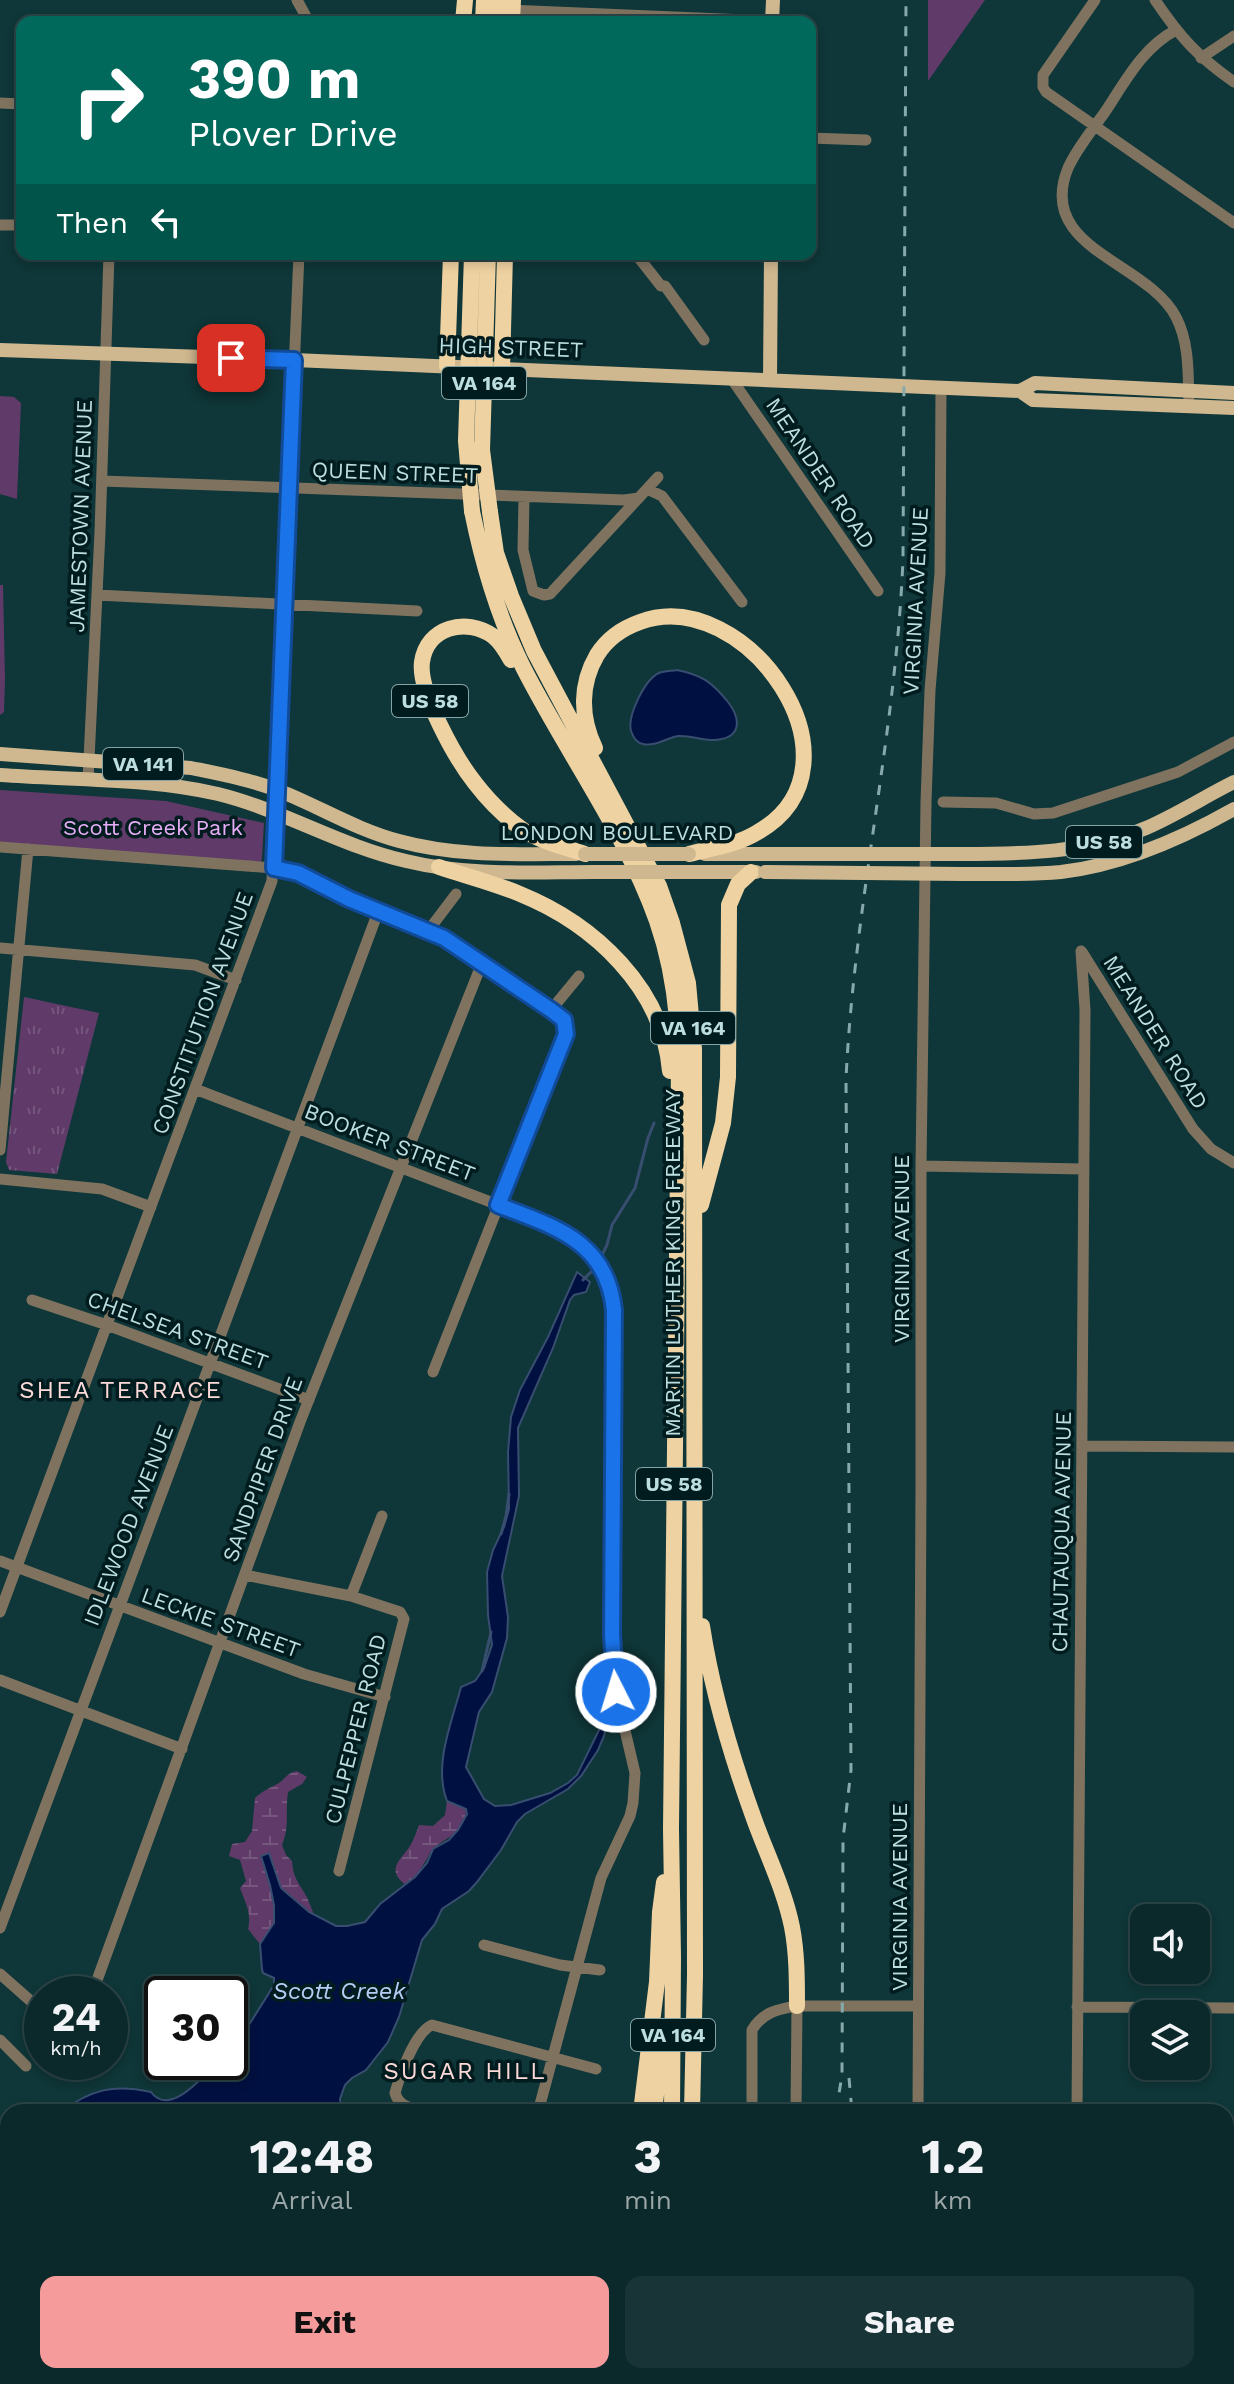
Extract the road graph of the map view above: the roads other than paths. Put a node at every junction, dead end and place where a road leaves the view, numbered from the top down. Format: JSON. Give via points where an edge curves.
{"nodes":[{"id":1,"x":491,"y":0,"type":"edge"},
{"id":2,"x":1095,"y":0,"type":"edge"},
{"id":3,"x":1155,"y":0,"type":"edge"},
{"id":4,"x":469,"y":16,"type":"edge"},
{"id":5,"x":632,"y":16,"type":"edge"},
{"id":6,"x":1176,"y":30,"type":"junction"},
{"id":7,"x":1234,"y":36,"type":"edge"},
{"id":8,"x":1201,"y":58,"type":"junction"},
{"id":9,"x":1234,"y":82,"type":"edge"},
{"id":10,"x":1094,"y":127,"type":"junction"},
{"id":11,"x":816,"y":138,"type":"edge"},
{"id":12,"x":866,"y":140,"type":"dead end"},
{"id":13,"x":1234,"y":223,"type":"edge"},
{"id":14,"x":109,"y":260,"type":"edge"},
{"id":15,"x":299,"y":260,"type":"edge"},
{"id":16,"x":451,"y":260,"type":"edge"},
{"id":17,"x":472,"y":260,"type":"edge"},
{"id":18,"x":488,"y":260,"type":"edge"},
{"id":19,"x":505,"y":260,"type":"edge"},
{"id":20,"x":641,"y":260,"type":"edge"},
{"id":21,"x":771,"y":260,"type":"edge"},
{"id":22,"x":704,"y":340,"type":"dead end"},
{"id":23,"x":0,"y":350,"type":"edge"},
{"id":24,"x":106,"y":355,"type":"junction"},
{"id":25,"x":294,"y":360,"type":"junction"},
{"id":26,"x":447,"y":366,"type":"junction"},
{"id":27,"x":502,"y":369,"type":"junction"},
{"id":28,"x":731,"y":378,"type":"junction"},
{"id":29,"x":770,"y":380,"type":"junction"},
{"id":30,"x":941,"y":387,"type":"junction"},
{"id":31,"x":1234,"y":393,"type":"edge"},
{"id":32,"x":1188,"y":399,"type":"junction"},
{"id":33,"x":1234,"y":408,"type":"edge"},
{"id":34,"x":658,"y":477,"type":"dead end"},
{"id":35,"x":102,"y":481,"type":"junction"},
{"id":36,"x":289,"y":489,"type":"junction"},
{"id":37,"x":643,"y":493,"type":"junction"},
{"id":38,"x":524,"y":497,"type":"junction"},
{"id":39,"x":878,"y":591,"type":"dead end"},
{"id":40,"x":97,"y":595,"type":"junction"},
{"id":41,"x":742,"y":602,"type":"dead end"},
{"id":42,"x":285,"y":604,"type":"junction"},
{"id":43,"x":417,"y":611,"type":"dead end"},
{"id":44,"x":548,"y":714,"type":"junction"},
{"id":45,"x":1234,"y":742,"type":"edge"},
{"id":46,"x":0,"y":754,"type":"edge"},
{"id":47,"x":89,"y":760,"type":"junction"},
{"id":48,"x":0,"y":775,"type":"edge"},
{"id":49,"x":88,"y":780,"type":"junction"},
{"id":50,"x":1234,"y":782,"type":"edge"},
{"id":51,"x":278,"y":790,"type":"junction"},
{"id":52,"x":943,"y":802,"type":"dead end"},
{"id":53,"x":1234,"y":809,"type":"edge"},
{"id":54,"x":276,"y":812,"type":"junction"},
{"id":55,"x":621,"y":812,"type":"junction"},
{"id":56,"x":0,"y":847,"type":"edge"},
{"id":57,"x":28,"y":849,"type":"junction"},
{"id":58,"x":585,"y":854,"type":"junction"},
{"id":59,"x":689,"y":854,"type":"junction"},
{"id":60,"x":439,"y":867,"type":"junction"},
{"id":61,"x":274,"y":868,"type":"junction"},
{"id":62,"x":758,"y":872,"type":"junction"},
{"id":63,"x":456,"y":894,"type":"dead end"},
{"id":64,"x":378,"y":912,"type":"junction"},
{"id":65,"x":428,"y":931,"type":"junction"},
{"id":66,"x":0,"y":948,"type":"edge"},
{"id":67,"x":20,"y":950,"type":"junction"},
{"id":68,"x":1081,"y":951,"type":"joint"},
{"id":69,"x":482,"y":963,"type":"junction"},
{"id":70,"x":579,"y":976,"type":"dead end"},
{"id":71,"x":236,"y":980,"type":"junction"},
{"id":72,"x":551,"y":1010,"type":"junction"},
{"id":73,"x":4,"y":1058,"type":"edge"},
{"id":74,"x":195,"y":1089,"type":"junction"},
{"id":75,"x":298,"y":1129,"type":"junction"},
{"id":76,"x":0,"y":1150,"type":"edge"},
{"id":77,"x":1234,"y":1163,"type":"edge"},
{"id":78,"x":921,"y":1166,"type":"junction"},
{"id":79,"x":401,"y":1168,"type":"junction"},
{"id":80,"x":1083,"y":1169,"type":"junction"},
{"id":81,"x":677,"y":1170,"type":"junction"},
{"id":82,"x":0,"y":1179,"type":"edge"},
{"id":83,"x":498,"y":1205,"type":"junction"},
{"id":84,"x":151,"y":1207,"type":"junction"},
{"id":85,"x":694,"y":1258,"type":"junction"},
{"id":86,"x":32,"y":1300,"type":"dead end"},
{"id":87,"x":107,"y":1325,"type":"junction"},
{"id":88,"x":211,"y":1363,"type":"junction"},
{"id":89,"x":433,"y":1372,"type":"dead end"},
{"id":90,"x":309,"y":1400,"type":"junction"},
{"id":91,"x":1082,"y":1446,"type":"junction"},
{"id":92,"x":1234,"y":1447,"type":"edge"},
{"id":93,"x":382,"y":1516,"type":"dead end"},
{"id":94,"x":0,"y":1561,"type":"edge"},
{"id":95,"x":17,"y":1567,"type":"junction"},
{"id":96,"x":694,"y":1570,"type":"junction"},
{"id":97,"x":245,"y":1575,"type":"junction"},
{"id":98,"x":351,"y":1596,"type":"junction"},
{"id":99,"x":120,"y":1606,"type":"junction"},
{"id":100,"x":0,"y":1612,"type":"edge"},
{"id":101,"x":220,"y":1644,"type":"junction"},
{"id":102,"x":0,"y":1680,"type":"edge"},
{"id":103,"x":385,"y":1697,"type":"junction"},
{"id":104,"x":81,"y":1710,"type":"junction"},
{"id":105,"x":182,"y":1749,"type":"junction"},
{"id":106,"x":671,"y":1829,"type":"junction"},
{"id":107,"x":339,"y":1871,"type":"dead end"},
{"id":108,"x":0,"y":1928,"type":"edge"},
{"id":109,"x":484,"y":1945,"type":"dead end"},
{"id":110,"x":673,"y":1957,"type":"junction"},
{"id":111,"x":576,"y":1968,"type":"junction"},
{"id":112,"x":600,"y":1970,"type":"dead end"},
{"id":113,"x":0,"y":1974,"type":"edge"},
{"id":114,"x":99,"y":1976,"type":"edge"},
{"id":115,"x":24,"y":1995,"type":"edge"},
{"id":116,"x":797,"y":2006,"type":"junction"},
{"id":117,"x":918,"y":2006,"type":"junction"},
{"id":118,"x":1077,"y":2007,"type":"junction"},
{"id":119,"x":1234,"y":2008,"type":"edge"},
{"id":120,"x":0,"y":2040,"type":"edge"},
{"id":121,"x":553,"y":2057,"type":"junction"},
{"id":122,"x":24,"y":2064,"type":"edge"},
{"id":123,"x":596,"y":2069,"type":"dead end"},
{"id":124,"x":402,"y":2104,"type":"edge"},
{"id":125,"x":540,"y":2104,"type":"edge"},
{"id":126,"x":642,"y":2104,"type":"edge"},
{"id":127,"x":655,"y":2104,"type":"edge"},
{"id":128,"x":672,"y":2104,"type":"edge"},
{"id":129,"x":692,"y":2104,"type":"edge"},
{"id":130,"x":752,"y":2104,"type":"edge"},
{"id":131,"x":796,"y":2104,"type":"edge"},
{"id":132,"x":918,"y":2104,"type":"edge"},
{"id":133,"x":1077,"y":2104,"type":"edge"}],
"edges":[{"from":1,"to":4,"type":"street"},
{"from":1,"to":5,"type":"street","via":[[520,12]]},
{"from":2,"to":10,"type":"street","via":[[1042,81],[1046,92]]},
{"from":3,"to":6,"type":"street"},
{"from":6,"to":8,"type":"street"},
{"from":6,"to":10,"type":"street","via":[[1146,52]]},
{"from":7,"to":8,"type":"street"},
{"from":8,"to":9,"type":"street"},
{"from":10,"to":13,"type":"street"},
{"from":10,"to":32,"type":"street","via":[[1069,166],[1063,189],[1070,224],[1085,243],[1148,285],[1175,314],[1187,352]]},
{"from":11,"to":12,"type":"street"},
{"from":14,"to":24,"type":"street","name":"JAMESTOWN AVENUE"},
{"from":15,"to":25,"type":"street","name":"CONSTITUTION AVENUE"},
{"from":16,"to":26,"type":"highway"},
{"from":17,"to":44,"type":"highway","number":"VA 164","bridge":true,"via":[[466,426],[472,511],[500,615]]},
{"from":18,"to":55,"type":"highway","number":"VA 164","bridge":true,"via":[[482,450],[496,553],[534,651]]},
{"from":19,"to":27,"type":"highway"},
{"from":20,"to":22,"type":"street"},
{"from":21,"to":29,"type":"main road"},
{"from":23,"to":24,"type":"main road","name":"HIGH STREET"},
{"from":24,"to":25,"type":"main road","name":"HIGH STREET"},
{"from":24,"to":35,"type":"street","name":"JAMESTOWN AVENUE"},
{"from":25,"to":26,"type":"main road","name":"HIGH STREET"},
{"from":25,"to":36,"type":"street","name":"CONSTITUTION AVENUE"},
{"from":26,"to":27,"type":"main road","name":"HIGH STREET"},
{"from":27,"to":28,"type":"main road","name":"HIGH STREET"},
{"from":28,"to":29,"type":"main road","name":"HIGH STREET"},
{"from":28,"to":39,"type":"street","name":"MEANDER ROAD"},
{"from":29,"to":30,"type":"main road","name":"HIGH STREET"},
{"from":30,"to":32,"type":"main road","name":"HIGH STREET","via":[[1020,391],[1033,400]]},
{"from":30,"to":78,"type":"street","name":"VIRGINIA AVENUE","via":[[940,573],[926,802]]},
{"from":31,"to":32,"type":"main road","name":"HIGH STREET"},
{"from":32,"to":33,"type":"main road","name":"HIGH STREET"},
{"from":34,"to":37,"type":"street"},
{"from":35,"to":36,"type":"street","name":"QUEEN STREET"},
{"from":35,"to":40,"type":"street","name":"JAMESTOWN AVENUE"},
{"from":36,"to":38,"type":"street","name":"QUEEN STREET"},
{"from":36,"to":42,"type":"street","name":"CONSTITUTION AVENUE"},
{"from":37,"to":38,"type":"street","name":"QUEEN STREET","via":[[624,500]]},
{"from":37,"to":38,"type":"street","via":[[544,595],[533,591],[523,550]]},
{"from":37,"to":41,"type":"street","via":[[662,496]]},
{"from":40,"to":42,"type":"street"},
{"from":40,"to":47,"type":"street","name":"JAMESTOWN AVENUE"},
{"from":42,"to":43,"type":"street"},
{"from":42,"to":51,"type":"street","name":"CONSTITUTION AVENUE"},
{"from":44,"to":58,"type":"highway","number":"US 58","via":[[502,644],[475,627],[452,627],[424,652],[427,692],[473,781],[521,828]]},
{"from":44,"to":81,"type":"highway","name":"MARTIN LUTHER KING FREEWAY","number":"US 58","via":[[657,920],[678,1031]]},
{"from":45,"to":52,"type":"street","via":[[1178,772],[1053,813],[1034,814],[996,803]]},
{"from":46,"to":47,"type":"main road","name":"LONDON BOULEVARD","number":"VA 141"},
{"from":47,"to":49,"type":"street","name":"JAMESTOWN AVENUE"},
{"from":47,"to":51,"type":"main road","name":"LONDON BOULEVARD","number":"VA 141","via":[[191,768]]},
{"from":48,"to":49,"type":"main road","name":"LONDON BOULEVARD","number":"VA 141"},
{"from":49,"to":54,"type":"main road","name":"LONDON BOULEVARD","number":"VA 141","via":[[192,789]]},
{"from":50,"to":59,"type":"main road","name":"LONDON BOULEVARD","number":"US 58","bridge":true,"via":[[1146,828],[1052,853]]},
{"from":51,"to":54,"type":"street","name":"CONSTITUTION AVENUE"},
{"from":51,"to":58,"type":"main road","name":"LONDON BOULEVARD","number":"VA 141","via":[[373,833],[437,850]]},
{"from":53,"to":62,"type":"main road","name":"LONDON BOULEVARD","number":"US 58","bridge":true,"via":[[1116,861],[1046,873]]},
{"from":54,"to":60,"type":"main road","name":"LONDON BOULEVARD","number":"VA 141","via":[[349,844]]},
{"from":54,"to":61,"type":"street","name":"CONSTITUTION AVENUE"},
{"from":55,"to":59,"type":"highway","via":[[585,717],[588,673],[602,648],[636,623],[677,616],[704,622],[740,643],[776,678],[800,722],[804,764],[788,804],[767,827],[738,842]]},
{"from":55,"to":85,"type":"highway","name":"MARTIN LUTHER KING FREEWAY","number":"VA 164","via":[[659,886],[688,983],[694,1049]]},
{"from":56,"to":57,"type":"street"},
{"from":57,"to":61,"type":"street"},
{"from":57,"to":67,"type":"street"},
{"from":58,"to":59,"type":"main road","name":"LONDON BOULEVARD","number":"US 58","bridge":true},
{"from":60,"to":62,"type":"main road","name":"LONDON BOULEVARD","number":"VA 141","bridge":true},
{"from":60,"to":81,"type":"highway","via":[[544,905],[587,932],[625,967],[658,1020],[666,1044]]},
{"from":61,"to":64,"type":"street","via":[[312,879]]},
{"from":61,"to":71,"type":"street","name":"CONSTITUTION AVENUE"},
{"from":62,"to":85,"type":"highway","number":"US 58","via":[[738,884],[729,905],[726,1103],[699,1211]]},
{"from":63,"to":65,"type":"street"},
{"from":64,"to":65,"type":"street"},
{"from":64,"to":75,"type":"street","name":"IDLEWOOD AVENUE"},
{"from":65,"to":69,"type":"street"},
{"from":66,"to":67,"type":"street"},
{"from":67,"to":71,"type":"street","via":[[195,965]]},
{"from":67,"to":73,"type":"street"},
{"from":68,"to":77,"type":"street","name":"MEANDER ROAD","via":[[1193,1129]]},
{"from":68,"to":80,"type":"street","name":"CHAUTAUQUA AVENUE"},
{"from":69,"to":72,"type":"street"},
{"from":69,"to":79,"type":"street","name":"SANDPIPER DRIVE"},
{"from":70,"to":72,"type":"street"},
{"from":71,"to":74,"type":"street","name":"CONSTITUTION AVENUE"},
{"from":72,"to":83,"type":"street","via":[[564,1020],[566,1034]]},
{"from":73,"to":76,"type":"street"},
{"from":74,"to":75,"type":"street","name":"BOOKER STREET"},
{"from":74,"to":84,"type":"street","name":"CONSTITUTION AVENUE"},
{"from":75,"to":79,"type":"street","name":"BOOKER STREET"},
{"from":75,"to":88,"type":"street","name":"IDLEWOOD AVENUE"},
{"from":78,"to":80,"type":"street"},
{"from":78,"to":117,"type":"street","name":"VIRGINIA AVENUE"},
{"from":79,"to":83,"type":"street","name":"BOOKER STREET"},
{"from":79,"to":90,"type":"street","name":"SANDPIPER DRIVE"},
{"from":80,"to":91,"type":"street","name":"CHAUTAUQUA AVENUE"},
{"from":81,"to":106,"type":"highway","name":"MARTIN LUTHER KING FREEWAY","number":"US 58"},
{"from":82,"to":84,"type":"street","via":[[86,1186]]},
{"from":83,"to":89,"type":"street"},
{"from":83,"to":111,"type":"street","name":"BOOKER STREET","via":[[581,1242],[610,1282],[614,1310],[612,1635],[616,1692],[635,1787],[630,1816],[601,1878]]},
{"from":84,"to":87,"type":"street","name":"CONSTITUTION AVENUE"},
{"from":85,"to":96,"type":"highway","name":"MARTIN LUTHER KING FREEWAY","number":"US 58"},
{"from":86,"to":87,"type":"street","name":"CHELSEA STREET"},
{"from":87,"to":88,"type":"street","name":"CHELSEA STREET"},
{"from":87,"to":95,"type":"street","name":"CONSTITUTION AVENUE"},
{"from":88,"to":90,"type":"street","name":"CHELSEA STREET"},
{"from":88,"to":99,"type":"street","name":"IDLEWOOD AVENUE"},
{"from":90,"to":97,"type":"street","name":"SANDPIPER DRIVE"},
{"from":91,"to":92,"type":"street"},
{"from":91,"to":118,"type":"street","name":"CHAUTAUQUA AVENUE"},
{"from":93,"to":98,"type":"street"},
{"from":94,"to":95,"type":"street","name":"LECKIE STREET"},
{"from":95,"to":99,"type":"street","name":"LECKIE STREET"},
{"from":95,"to":100,"type":"street","name":"CONSTITUTION AVENUE"},
{"from":96,"to":116,"type":"highway","via":[[720,1712],[791,1924]]},
{"from":96,"to":129,"type":"highway","name":"MARTIN LUTHER KING FREEWAY","number":"US 58"},
{"from":97,"to":98,"type":"street","name":"CULPEPPER ROAD"},
{"from":97,"to":101,"type":"street","name":"SANDPIPER DRIVE"},
{"from":98,"to":103,"type":"street","name":"CULPEPPER ROAD","via":[[403,1615]]},
{"from":99,"to":101,"type":"street","name":"LECKIE STREET"},
{"from":99,"to":104,"type":"street","name":"IDLEWOOD AVENUE"},
{"from":101,"to":103,"type":"street","name":"LECKIE STREET"},
{"from":101,"to":105,"type":"street","name":"SANDPIPER DRIVE"},
{"from":102,"to":104,"type":"street"},
{"from":103,"to":107,"type":"street","name":"CULPEPPER ROAD"},
{"from":104,"to":105,"type":"street"},
{"from":104,"to":108,"type":"street","name":"IDLEWOOD AVENUE"},
{"from":105,"to":114,"type":"street","name":"SANDPIPER DRIVE"},
{"from":106,"to":110,"type":"highway","name":"MARTIN LUTHER KING FREEWAY","number":"US 58"},
{"from":106,"to":126,"type":"highway"},
{"from":109,"to":111,"type":"street"},
{"from":110,"to":127,"type":"highway","number":"US 58"},
{"from":110,"to":128,"type":"highway","number":"VA 164"},
{"from":111,"to":112,"type":"street"},
{"from":111,"to":121,"type":"street","name":"BOOKER STREET"},
{"from":113,"to":115,"type":"street"},
{"from":116,"to":117,"type":"street"},
{"from":116,"to":130,"type":"street","via":[[765,2014],[752,2030]]},
{"from":116,"to":131,"type":"street"},
{"from":117,"to":132,"type":"street","name":"VIRGINIA AVENUE"},
{"from":118,"to":119,"type":"street"},
{"from":118,"to":133,"type":"street","name":"CHAUTAUQUA AVENUE"},
{"from":120,"to":122,"type":"street"},
{"from":121,"to":123,"type":"street"},
{"from":121,"to":124,"type":"street","via":[[428,2026],[395,2093]]},
{"from":121,"to":125,"type":"street","name":"BOOKER STREET"}]}
